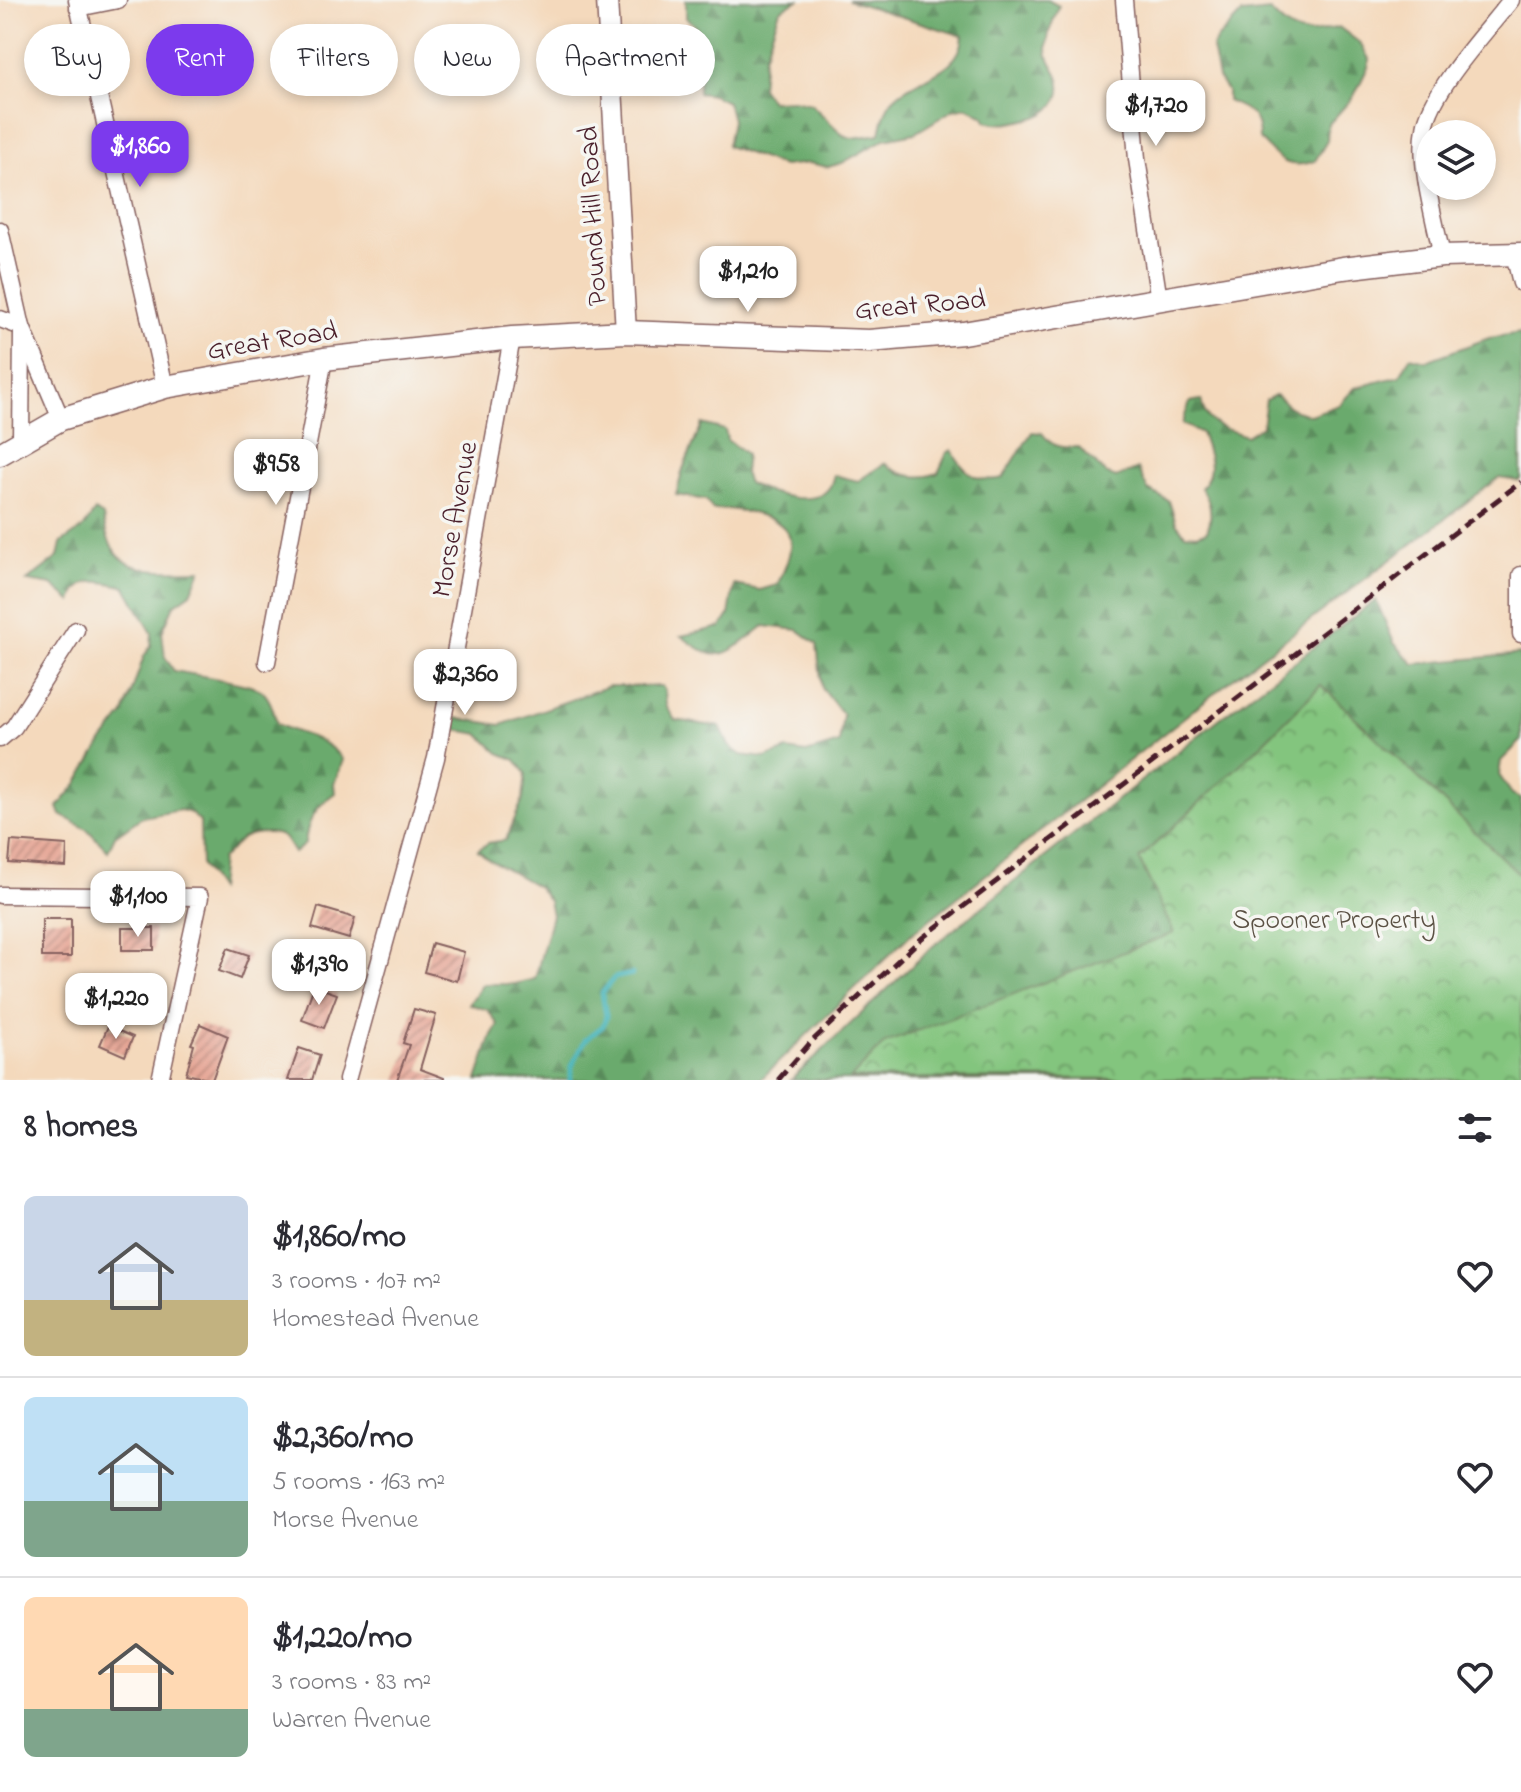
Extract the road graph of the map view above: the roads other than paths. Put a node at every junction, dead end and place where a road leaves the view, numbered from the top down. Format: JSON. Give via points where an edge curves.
{"nodes":[{"id":1,"x":118,"y":0,"type":"edge"},
{"id":2,"x":607,"y":0,"type":"edge"},
{"id":3,"x":1124,"y":0,"type":"edge"},
{"id":4,"x":1511,"y":0,"type":"edge"},
{"id":5,"x":78,"y":4,"type":"edge"},
{"id":6,"x":0,"y":230,"type":"edge"},
{"id":7,"x":1518,"y":254,"type":"edge"},
{"id":8,"x":1442,"y":256,"type":"junction"},
{"id":9,"x":1521,"y":283,"type":"edge"},
{"id":10,"x":1159,"y":300,"type":"junction"},
{"id":11,"x":0,"y":319,"type":"edge"},
{"id":12,"x":22,"y":327,"type":"junction"},
{"id":13,"x":626,"y":332,"type":"junction"},
{"id":14,"x":512,"y":338,"type":"junction"},
{"id":15,"x":324,"y":359,"type":"junction"},
{"id":16,"x":165,"y":387,"type":"junction"},
{"id":17,"x":61,"y":419,"type":"junction"},
{"id":18,"x":21,"y":440,"type":"junction"},
{"id":19,"x":0,"y":454,"type":"edge"},
{"id":20,"x":1521,"y":575,"type":"edge"},
{"id":21,"x":76,"y":630,"type":"dead end"},
{"id":22,"x":1521,"y":634,"type":"edge"},
{"id":23,"x":267,"y":662,"type":"dead end"},
{"id":24,"x":0,"y":739,"type":"edge"},
{"id":25,"x":0,"y":895,"type":"edge"},
{"id":26,"x":160,"y":1080,"type":"edge"},
{"id":27,"x":347,"y":1080,"type":"edge"}],
"edges":[{"from":1,"to":5,"type":"street"},
{"from":2,"to":13,"type":"street","name":"Pound Hill Road"},
{"from":3,"to":10,"type":"street","via":[[1137,159]]},
{"from":4,"to":8,"type":"street","via":[[1438,95],[1425,128],[1426,176]]},
{"from":5,"to":16,"type":"street"},
{"from":6,"to":12,"type":"street"},
{"from":7,"to":8,"type":"main road","name":"Great Road"},
{"from":7,"to":9,"type":"street"},
{"from":8,"to":10,"type":"main road","name":"Great Road"},
{"from":10,"to":13,"type":"main road","name":"Great Road","via":[[963,333],[869,341]]},
{"from":11,"to":12,"type":"street"},
{"from":12,"to":17,"type":"street"},
{"from":12,"to":18,"type":"street"},
{"from":13,"to":14,"type":"main road","name":"Great Road"},
{"from":14,"to":15,"type":"main road","name":"Great Road"},
{"from":14,"to":27,"type":"street","name":"Morse Avenue","via":[[436,758]]},
{"from":15,"to":16,"type":"main road","name":"Great Road"},
{"from":15,"to":23,"type":"street"},
{"from":16,"to":17,"type":"main road","name":"Great Road"},
{"from":17,"to":18,"type":"main road","name":"Great Road"},
{"from":18,"to":19,"type":"main road","name":"Great Road"},
{"from":20,"to":22,"type":"street"},
{"from":21,"to":24,"type":"street","via":[[14,727]]},
{"from":25,"to":26,"type":"street","via":[[200,897]]}]}
